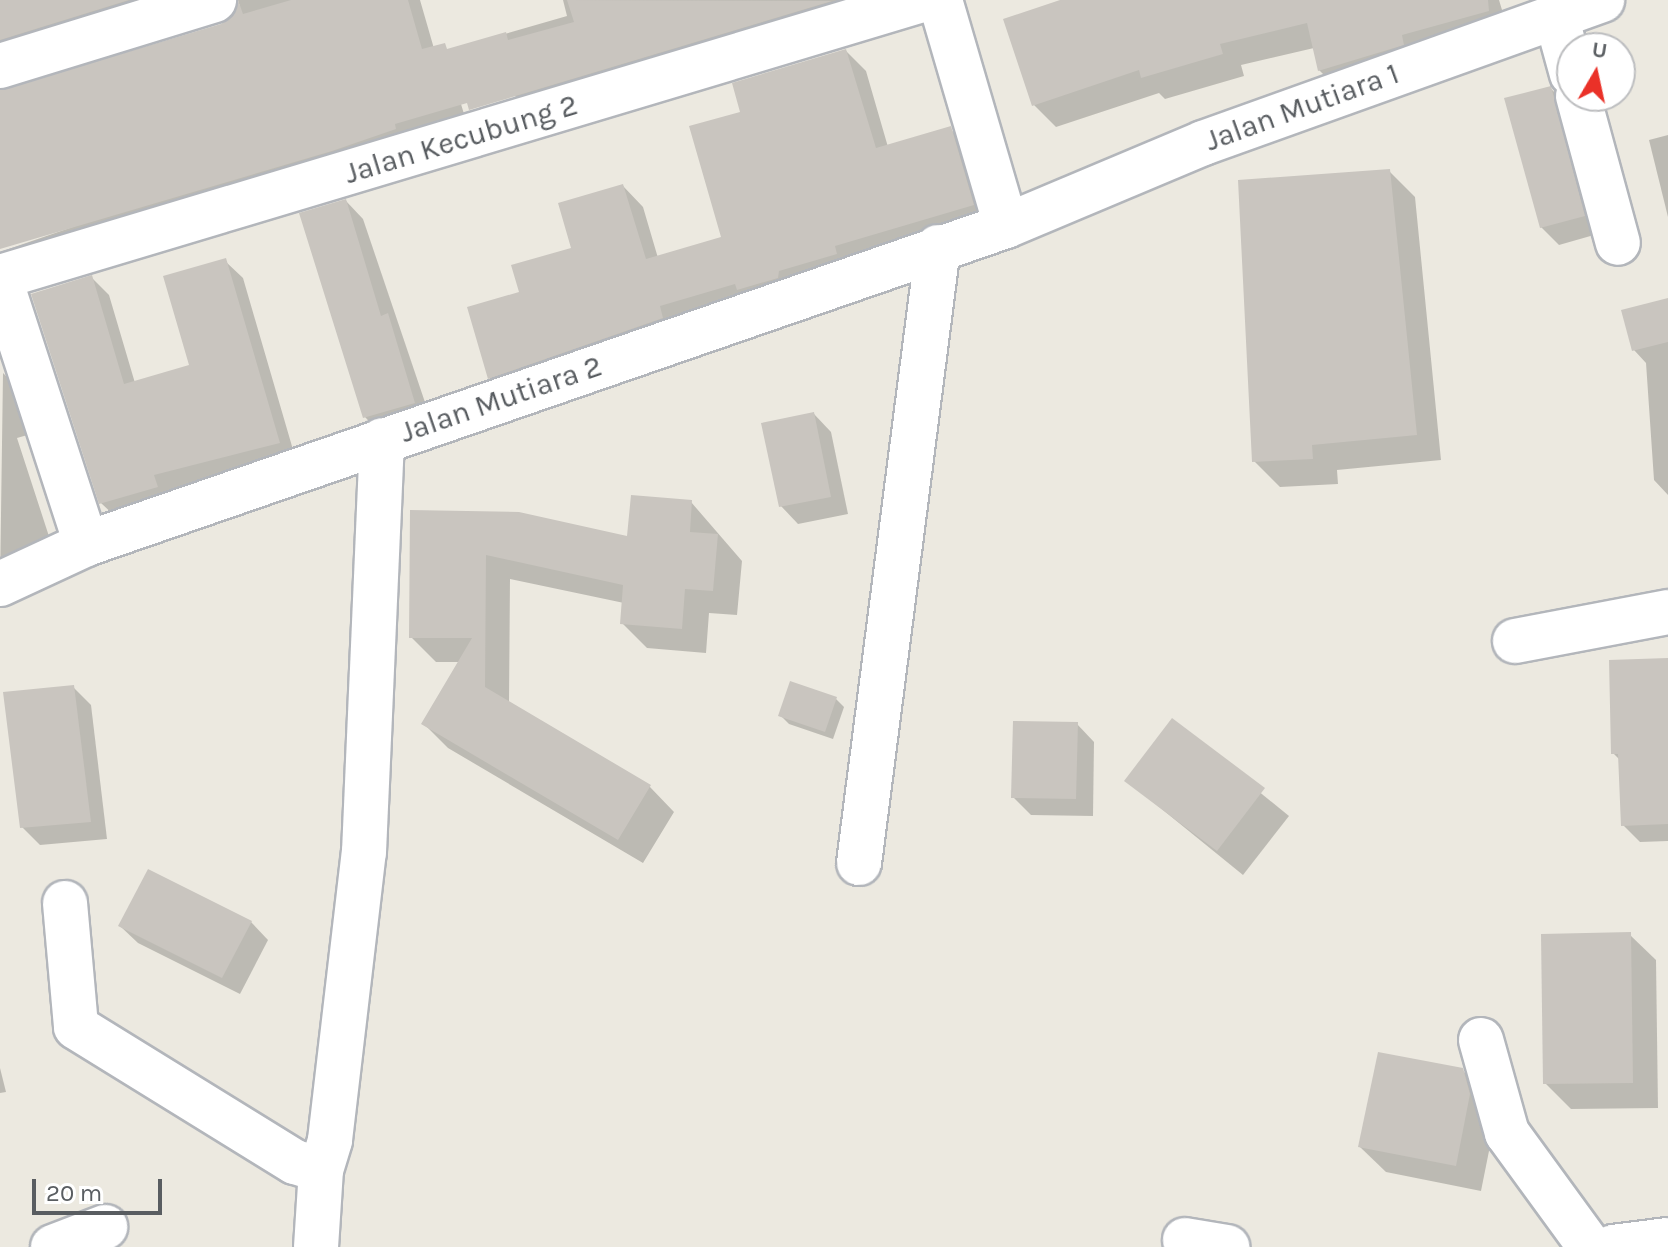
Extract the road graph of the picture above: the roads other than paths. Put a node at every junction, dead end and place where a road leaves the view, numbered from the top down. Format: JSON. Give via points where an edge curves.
{"nodes":[{"id":1,"x":214,"y":0,"type":"edge"},
{"id":2,"x":922,"y":0,"type":"edge"},
{"id":3,"x":940,"y":0,"type":"edge"},
{"id":4,"x":1602,"y":0,"type":"edge"},
{"id":5,"x":1556,"y":16,"type":"junction"},
{"id":6,"x":1560,"y":32,"type":"edge"},
{"id":7,"x":0,"y":66,"type":"edge"},
{"id":8,"x":1582,"y":112,"type":"edge"},
{"id":9,"x":1006,"y":226,"type":"junction"},
{"id":10,"x":1618,"y":243,"type":"dead end"},
{"id":11,"x":938,"y":247,"type":"junction"},
{"id":12,"x":0,"y":278,"type":"edge"},
{"id":13,"x":382,"y":440,"type":"junction"},
{"id":14,"x":86,"y":544,"type":"junction"},
{"id":15,"x":0,"y":584,"type":"edge"},
{"id":16,"x":1668,"y":612,"type":"edge"},
{"id":17,"x":1515,"y":641,"type":"dead end"},
{"id":18,"x":859,"y":863,"type":"dead end"},
{"id":19,"x":65,"y":903,"type":"dead end"},
{"id":20,"x":1481,"y":1040,"type":"dead end"},
{"id":21,"x":321,"y":1170,"type":"junction"},
{"id":22,"x":105,"y":1227,"type":"dead end"},
{"id":23,"x":1185,"y":1240,"type":"dead end"},
{"id":24,"x":1668,"y":1240,"type":"edge"},
{"id":25,"x":53,"y":1247,"type":"edge"},
{"id":26,"x":316,"y":1247,"type":"edge"},
{"id":27,"x":1227,"y":1247,"type":"edge"},
{"id":28,"x":1590,"y":1247,"type":"edge"},
{"id":29,"x":1613,"y":1247,"type":"edge"}],
"edges":[{"from":1,"to":7,"type":"street"},
{"from":2,"to":12,"type":"street","name":"Jalan Kecubung 2"},
{"from":3,"to":9,"type":"street"},
{"from":4,"to":5,"type":"street","name":"Jalan Mutiara 1"},
{"from":5,"to":6,"type":"street"},
{"from":5,"to":9,"type":"street","name":"Jalan Mutiara 1","via":[[1216,138]]},
{"from":8,"to":10,"type":"street"},
{"from":9,"to":11,"type":"street","name":"Jalan Mutiara 2"},
{"from":11,"to":13,"type":"street","name":"Jalan Mutiara 2"},
{"from":11,"to":18,"type":"street"},
{"from":12,"to":14,"type":"street"},
{"from":13,"to":14,"type":"street","name":"Jalan Mutiara 2"},
{"from":13,"to":21,"type":"street","via":[[364,852],[330,1140]]},
{"from":14,"to":15,"type":"street","name":"Jalan Mutiara 2"},
{"from":16,"to":17,"type":"street"},
{"from":19,"to":21,"type":"street","via":[[76,1027],[295,1162]]},
{"from":20,"to":28,"type":"street","via":[[1507,1133]]},
{"from":21,"to":26,"type":"street"},
{"from":22,"to":25,"type":"street"},
{"from":23,"to":27,"type":"street"},
{"from":24,"to":29,"type":"street"}]}
